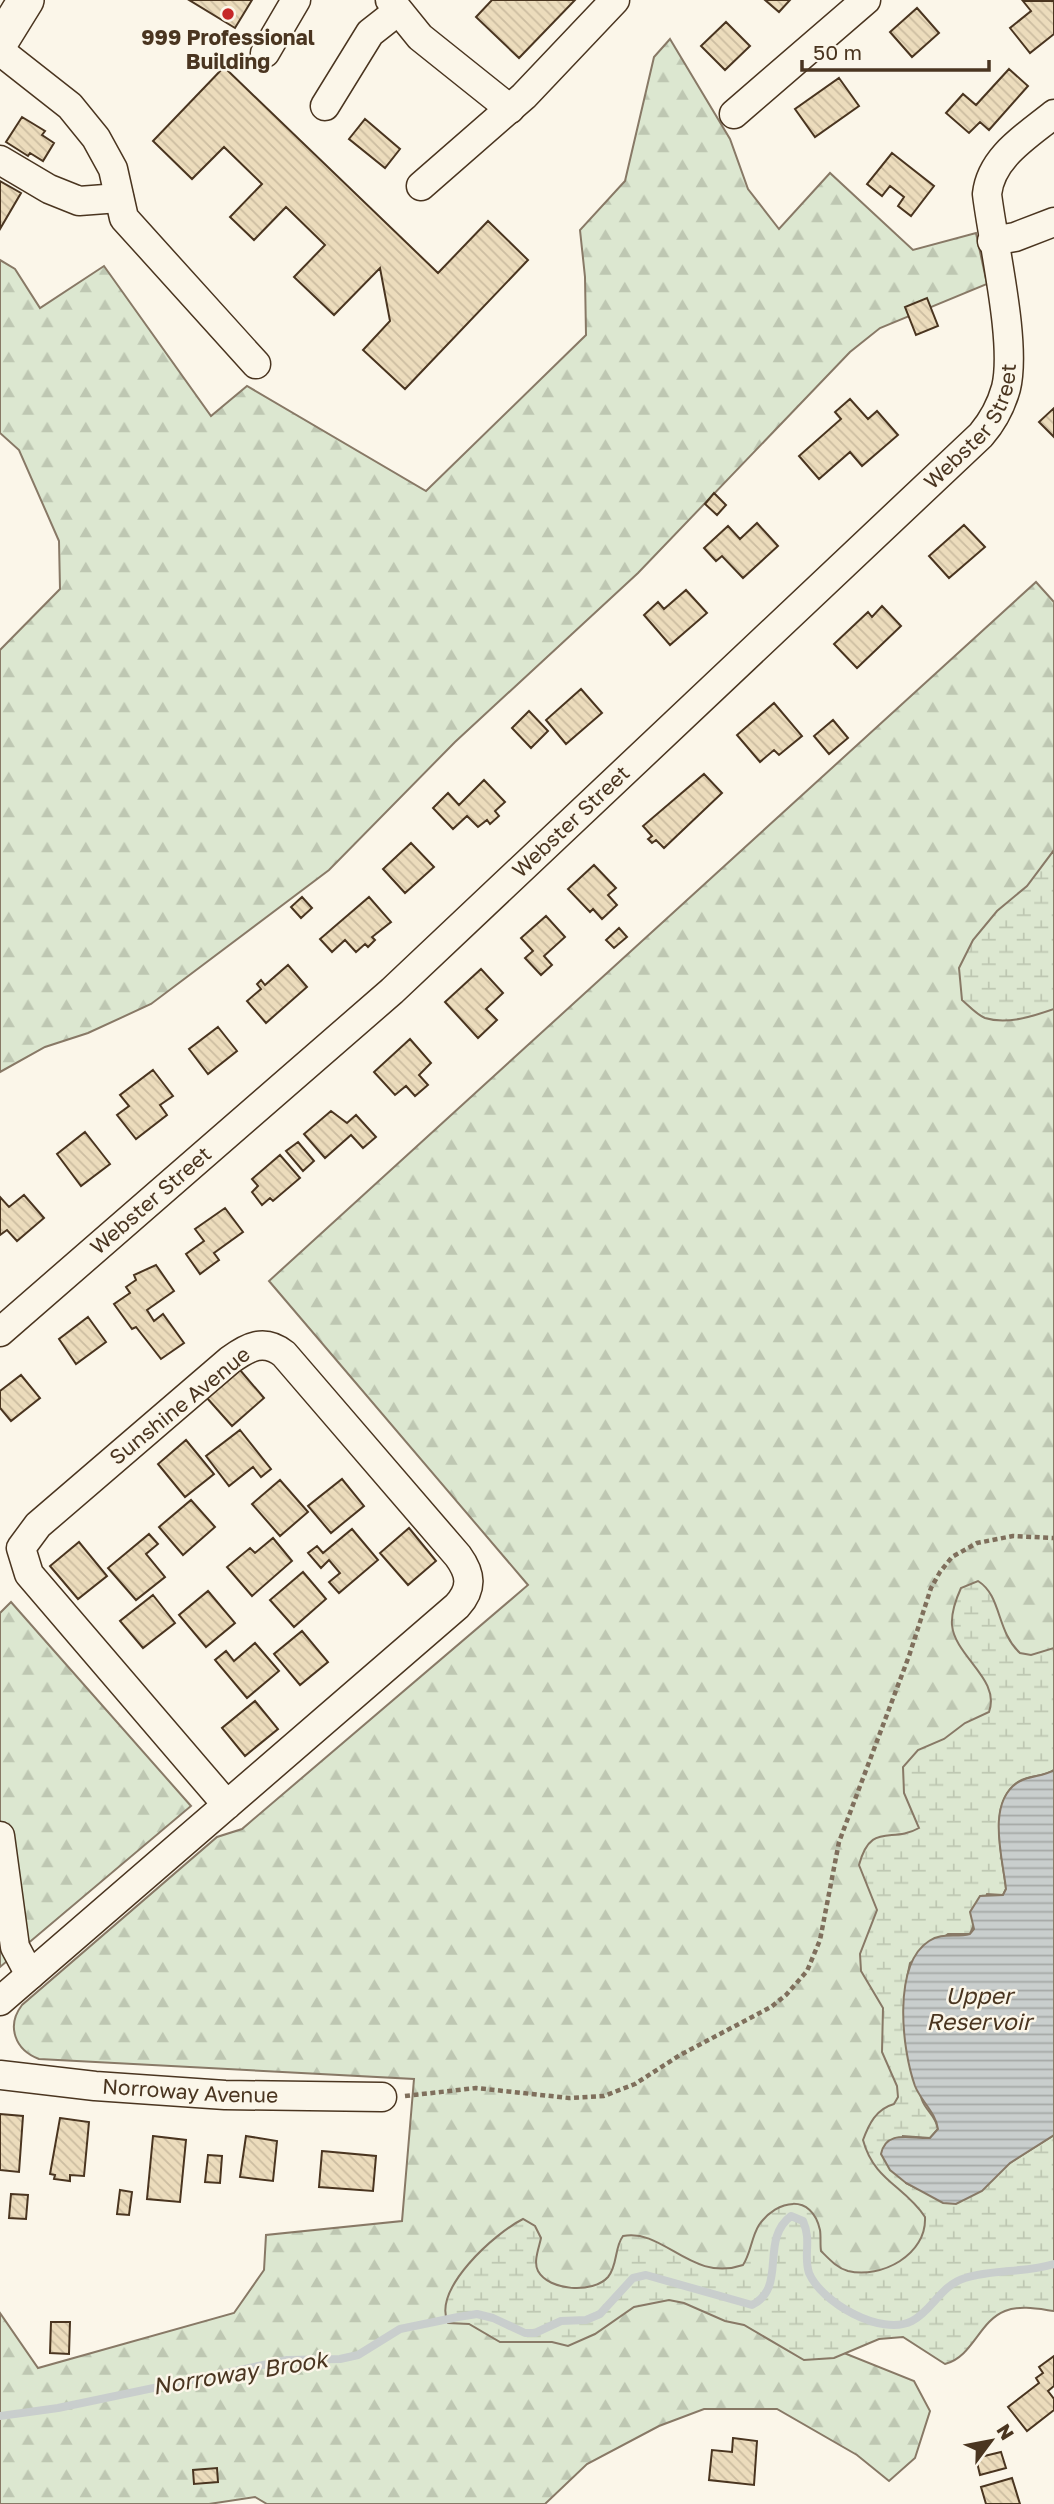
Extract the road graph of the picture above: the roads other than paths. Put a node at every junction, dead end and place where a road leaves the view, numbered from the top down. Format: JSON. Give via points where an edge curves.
{"nodes":[{"id":1,"x":26,"y":0,"type":"edge"},
{"id":2,"x":296,"y":0,"type":"edge"},
{"id":3,"x":615,"y":0,"type":"edge"},
{"id":4,"x":866,"y":0,"type":"edge"},
{"id":5,"x":394,"y":6,"type":"edge"},
{"id":6,"x":0,"y":42,"type":"edge"},
{"id":7,"x":0,"y":51,"type":"edge"},
{"id":8,"x":265,"y":53,"type":"dead end"},
{"id":9,"x":325,"y":106,"type":"dead end"},
{"id":10,"x":510,"y":109,"type":"junction"},
{"id":11,"x":734,"y":114,"type":"dead end"},
{"id":12,"x":1054,"y":114,"type":"edge"},
{"id":13,"x":0,"y":160,"type":"edge"},
{"id":14,"x":421,"y":186,"type":"dead end"},
{"id":15,"x":119,"y":198,"type":"junction"},
{"id":16,"x":1054,"y":222,"type":"edge"},
{"id":17,"x":992,"y":241,"type":"junction"},
{"id":18,"x":256,"y":364,"type":"dead end"},
{"id":19,"x":0,"y":1332,"type":"edge"},
{"id":20,"x":227,"y":1805,"type":"junction"},
{"id":21,"x":0,"y":1836,"type":"edge"},
{"id":22,"x":30,"y":1975,"type":"junction"},
{"id":23,"x":0,"y":2001,"type":"edge"},
{"id":24,"x":0,"y":2075,"type":"edge"},
{"id":25,"x":382,"y":2097,"type":"road end"}],
"edges":[{"from":1,"to":6,"type":"main road"},
{"from":2,"to":8,"type":"street"},
{"from":3,"to":10,"type":"street"},
{"from":4,"to":11,"type":"street"},
{"from":5,"to":9,"type":"street","via":[[370,33]]},
{"from":5,"to":10,"type":"street","via":[[420,37]]},
{"from":7,"to":15,"type":"street","via":[[70,106],[96,138],[113,169]]},
{"from":10,"to":14,"type":"street"},
{"from":12,"to":17,"type":"street","name":"Webster Street","via":[[995,168],[987,194]]},
{"from":13,"to":15,"type":"street","via":[[49,190],[79,201]]},
{"from":15,"to":18,"type":"street","via":[[124,218]]},
{"from":16,"to":17,"type":"street"},
{"from":17,"to":19,"type":"street","name":"Webster Street","via":[[1007,341],[1007,379],[993,421],[968,451],[392,991]]},
{"from":20,"to":20,"type":"street","name":"Sunshine Avenue","via":[[457,1606],[470,1582],[458,1556],[284,1354],[263,1345],[254,1345],[230,1360],[38,1525],[21,1548],[29,1574]]},
{"from":20,"to":22,"type":"street","name":"Sunshine Avenue"},
{"from":21,"to":22,"type":"street","via":[[15,1947]]},
{"from":22,"to":23,"type":"street","name":"Sunshine Avenue"},
{"from":24,"to":25,"type":"street","name":"Norroway Avenue","via":[[225,2095]]}]}
